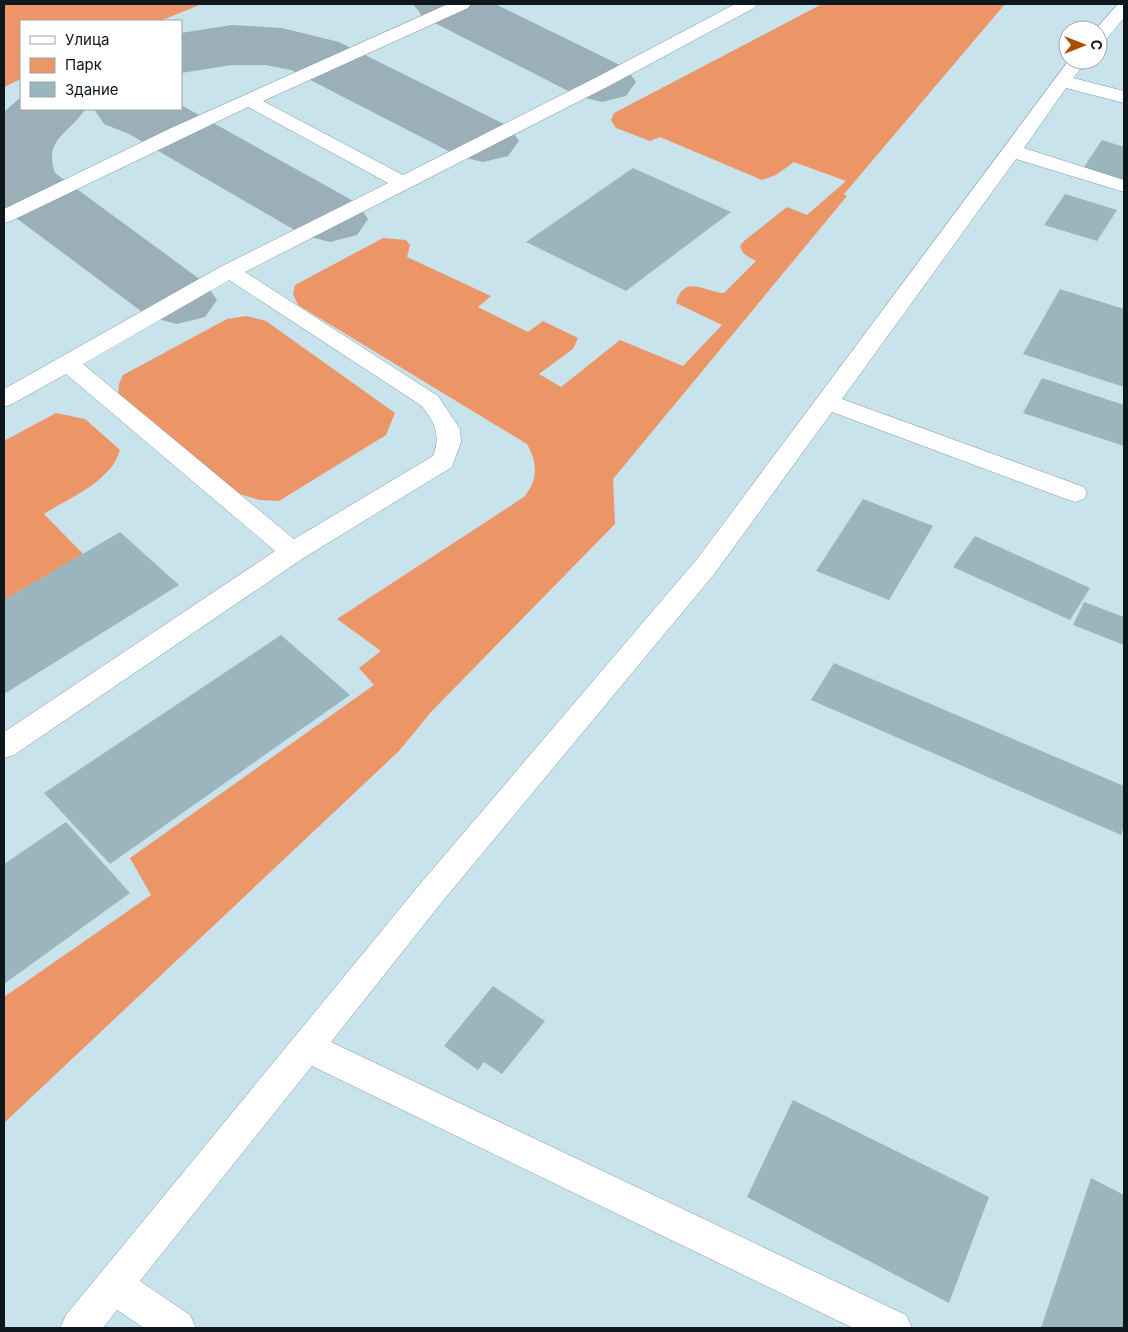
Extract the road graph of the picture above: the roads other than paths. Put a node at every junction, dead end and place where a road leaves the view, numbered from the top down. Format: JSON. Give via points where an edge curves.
{"nodes":[{"id":1,"x":462,"y":4,"type":"edge"},
{"id":2,"x":748,"y":4,"type":"edge"},
{"id":3,"x":1124,"y":7,"type":"edge"},
{"id":4,"x":1108,"y":26,"type":"edge"},
{"id":5,"x":1070,"y":70,"type":"edge"},
{"id":6,"x":1060,"y":81,"type":"junction"},
{"id":7,"x":1124,"y":97,"type":"edge"},
{"id":8,"x":248,"y":100,"type":"junction"},
{"id":9,"x":1012,"y":152,"type":"junction"},
{"id":10,"x":403,"y":183,"type":"junction"},
{"id":11,"x":1124,"y":186,"type":"edge"},
{"id":12,"x":4,"y":217,"type":"edge"},
{"id":13,"x":230,"y":271,"type":"junction"},
{"id":14,"x":67,"y":363,"type":"junction"},
{"id":15,"x":4,"y":399,"type":"edge"},
{"id":16,"x":827,"y":402,"type":"junction"},
{"id":17,"x":1075,"y":493,"type":"dead end"},
{"id":18,"x":293,"y":552,"type":"junction"},
{"id":19,"x":4,"y":747,"type":"edge"},
{"id":20,"x":307,"y":1047,"type":"junction"},
{"id":21,"x":114,"y":1286,"type":"junction"},
{"id":22,"x":79,"y":1328,"type":"edge"},
{"id":23,"x":177,"y":1328,"type":"edge"},
{"id":24,"x":893,"y":1328,"type":"edge"}],
"edges":[{"from":1,"to":8,"type":"lane"},
{"from":2,"to":10,"type":"lane"},
{"from":3,"to":4,"type":"lane"},
{"from":5,"to":6,"type":"lane"},
{"from":6,"to":7,"type":"lane"},
{"from":6,"to":9,"type":"lane"},
{"from":8,"to":10,"type":"lane"},
{"from":8,"to":12,"type":"lane"},
{"from":9,"to":11,"type":"lane"},
{"from":9,"to":16,"type":"lane"},
{"from":10,"to":13,"type":"lane"},
{"from":13,"to":14,"type":"lane"},
{"from":13,"to":18,"type":"lane","via":[[430,401],[446,420],[452,440],[443,461]]},
{"from":14,"to":15,"type":"lane"},
{"from":14,"to":18,"type":"lane"},
{"from":16,"to":17,"type":"lane"},
{"from":16,"to":20,"type":"lane","via":[[706,566]]},
{"from":18,"to":19,"type":"lane"},
{"from":20,"to":21,"type":"lane"},
{"from":20,"to":24,"type":"lane"},
{"from":21,"to":22,"type":"lane"},
{"from":21,"to":23,"type":"lane"}]}
